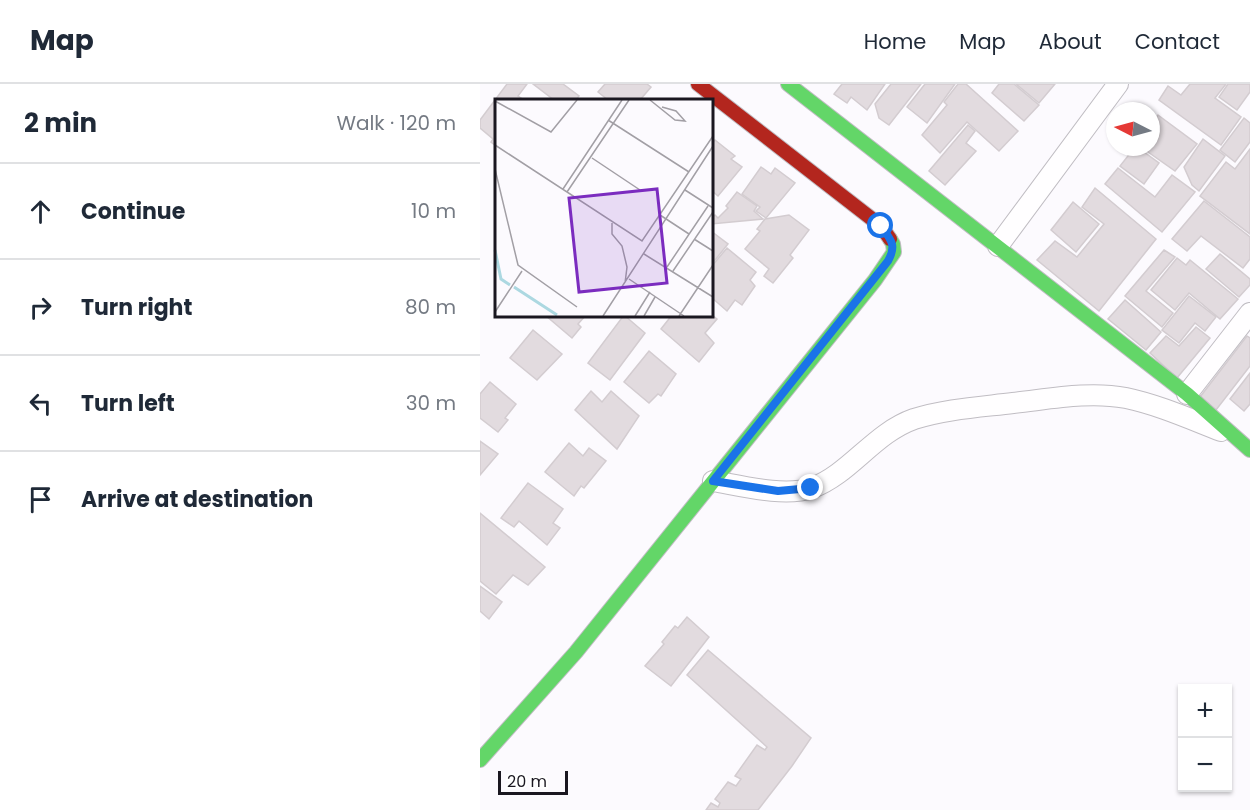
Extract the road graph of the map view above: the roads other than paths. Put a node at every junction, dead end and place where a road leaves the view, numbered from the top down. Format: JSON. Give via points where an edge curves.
{"nodes":[{"id":1,"x":698,"y":84,"type":"edge"},
{"id":2,"x":788,"y":84,"type":"edge"},
{"id":3,"x":1118,"y":84,"type":"edge"},
{"id":4,"x":998,"y":246,"type":"junction"},
{"id":5,"x":1250,"y":313,"type":"edge"},
{"id":6,"x":1187,"y":394,"type":"junction"},
{"id":7,"x":1232,"y":435,"type":"junction"},
{"id":8,"x":1250,"y":450,"type":"edge"},
{"id":9,"x":713,"y":481,"type":"junction"},
{"id":10,"x":480,"y":760,"type":"edge"}],
"edges":[{"from":1,"to":9,"type":"street","via":[[881,226],[894,252]]},
{"from":2,"to":4,"type":"street"},
{"from":3,"to":4,"type":"street"},
{"from":4,"to":6,"type":"street"},
{"from":5,"to":6,"type":"street"},
{"from":6,"to":7,"type":"street"},
{"from":7,"to":8,"type":"street"},
{"from":7,"to":9,"type":"street","via":[[1126,398],[1086,395],[959,410],[913,420],[874,442],[833,477],[811,488],[778,491]]},
{"from":9,"to":10,"type":"street","via":[[576,652]]}]}
